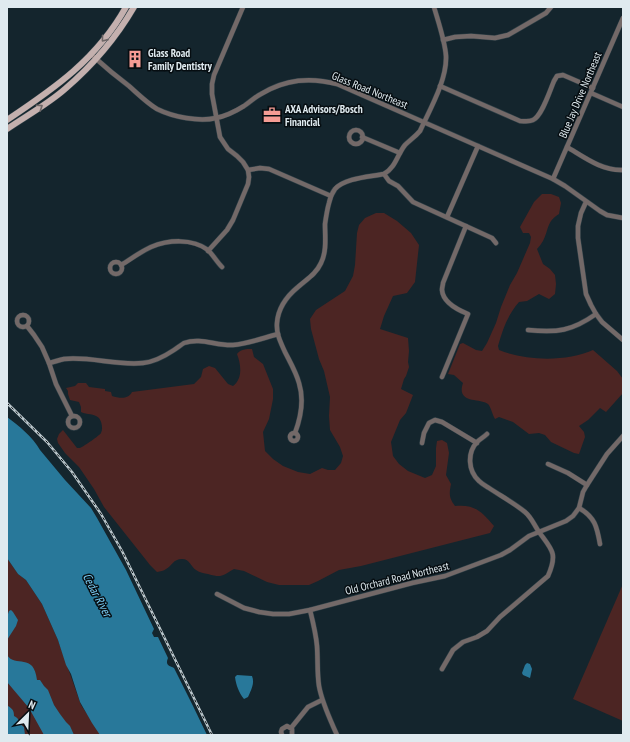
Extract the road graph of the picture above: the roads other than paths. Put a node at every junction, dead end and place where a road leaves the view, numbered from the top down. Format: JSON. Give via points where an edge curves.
{"nodes":[{"id":1,"x":126,"y":7,"type":"edge"},
{"id":2,"x":134,"y":7,"type":"edge"},
{"id":3,"x":243,"y":7,"type":"edge"},
{"id":4,"x":434,"y":7,"type":"edge"},
{"id":5,"x":551,"y":7,"type":"edge"},
{"id":6,"x":623,"y":18,"type":"edge"},
{"id":7,"x":443,"y":40,"type":"junction"},
{"id":8,"x":91,"y":54,"type":"junction"},
{"id":9,"x":96,"y":59,"type":"junction"},
{"id":10,"x":440,"y":86,"type":"junction"},
{"id":11,"x":593,"y":88,"type":"junction"},
{"id":12,"x":591,"y":93,"type":"junction"},
{"id":13,"x":623,"y":107,"type":"edge"},
{"id":14,"x":19,"y":112,"type":"junction"},
{"id":15,"x":216,"y":118,"type":"junction"},
{"id":16,"x":7,"y":120,"type":"edge"},
{"id":17,"x":424,"y":122,"type":"junction"},
{"id":18,"x":8,"y":128,"type":"edge"},
{"id":19,"x":362,"y":137,"type":"dead end"},
{"id":20,"x":478,"y":146,"type":"junction"},
{"id":21,"x":567,"y":147,"type":"junction"},
{"id":22,"x":400,"y":152,"type":"junction"},
{"id":23,"x":248,"y":170,"type":"junction"},
{"id":24,"x":623,"y":170,"type":"edge"},
{"id":25,"x":384,"y":174,"type":"junction"},
{"id":26,"x":553,"y":179,"type":"junction"},
{"id":27,"x":331,"y":196,"type":"junction"},
{"id":28,"x":586,"y":202,"type":"junction"},
{"id":29,"x":447,"y":217,"type":"junction"},
{"id":30,"x":623,"y":218,"type":"edge"},
{"id":31,"x":466,"y":226,"type":"junction"},
{"id":32,"x":496,"y":243,"type":"dead end"},
{"id":33,"x":208,"y":250,"type":"junction"},
{"id":34,"x":121,"y":265,"type":"dead end"},
{"id":35,"x":222,"y":267,"type":"dead end"},
{"id":36,"x":596,"y":314,"type":"junction"},
{"id":37,"x":27,"y":326,"type":"dead end"},
{"id":38,"x":528,"y":330,"type":"dead end"},
{"id":39,"x":278,"y":334,"type":"junction"},
{"id":40,"x":623,"y":340,"type":"edge"},
{"id":41,"x":49,"y":363,"type":"junction"},
{"id":42,"x":442,"y":377,"type":"dead end"},
{"id":43,"x":72,"y":416,"type":"dead end"},
{"id":44,"x":295,"y":433,"type":"dead end"},
{"id":45,"x":487,"y":434,"type":"dead end"},
{"id":46,"x":623,"y":436,"type":"edge"},
{"id":47,"x":477,"y":442,"type":"junction"},
{"id":48,"x":422,"y":443,"type":"dead end"},
{"id":49,"x":548,"y":464,"type":"dead end"},
{"id":50,"x":587,"y":484,"type":"junction"},
{"id":51,"x":579,"y":508,"type":"junction"},
{"id":52,"x":538,"y":531,"type":"junction"},
{"id":53,"x":600,"y":544,"type":"dead end"},
{"id":54,"x":217,"y":594,"type":"dead end"},
{"id":55,"x":310,"y":610,"type":"junction"},
{"id":56,"x":442,"y":669,"type":"dead end"},
{"id":57,"x":322,"y":700,"type":"junction"},
{"id":58,"x":291,"y":728,"type":"junction"},
{"id":59,"x":282,"y":735,"type":"edge"},
{"id":60,"x":292,"y":735,"type":"edge"},
{"id":61,"x":337,"y":735,"type":"edge"}],
"edges":[{"from":1,"to":8,"type":"main road","one_way":true,"via":[[113,28]]},
{"from":2,"to":9,"type":"main road","via":[[118,33]]},
{"from":3,"to":15,"type":"street","via":[[214,75],[212,94]]},
{"from":4,"to":7,"type":"street"},
{"from":5,"to":7,"type":"street","via":[[546,13],[508,35],[495,38],[455,37]]},
{"from":6,"to":11,"type":"street","name":"Blue Jay Drive Northeast"},
{"from":7,"to":10,"type":"street","via":[[446,55]]},
{"from":8,"to":9,"type":"street","name":"Glass Road Northeast"},
{"from":8,"to":14,"type":"main road","via":[[60,83]]},
{"from":9,"to":15,"type":"street","name":"Glass Road Northeast","via":[[158,109],[184,118]]},
{"from":18,"to":9,"type":"main road","one_way":true,"via":[[65,90]]},
{"from":10,"to":11,"type":"street","via":[[520,121],[528,122],[540,114],[557,76],[563,75]]},
{"from":10,"to":17,"type":"street"},
{"from":11,"to":12,"type":"street","name":"Blue Jay Drive Northeast"},
{"from":12,"to":13,"type":"street"},
{"from":12,"to":21,"type":"street","name":"Blue Jay Drive Northeast"},
{"from":14,"to":16,"type":"main road"},
{"from":14,"to":18,"type":"main road"},
{"from":15,"to":17,"type":"street","name":"Glass Road Northeast","via":[[236,111],[280,85],[300,80],[315,80],[337,84]]},
{"from":15,"to":23,"type":"street","via":[[223,142]]},
{"from":17,"to":20,"type":"street","name":"Glass Road Northeast"},
{"from":17,"to":22,"type":"street","via":[[420,132]]},
{"from":19,"to":22,"type":"street"},
{"from":20,"to":26,"type":"street","name":"Glass Road Northeast"},
{"from":20,"to":29,"type":"street"},
{"from":21,"to":24,"type":"street","via":[[601,166],[617,171]]},
{"from":21,"to":26,"type":"street","name":"Blue Jay Drive Northeast"},
{"from":22,"to":25,"type":"street","via":[[392,168]]},
{"from":23,"to":27,"type":"street","via":[[269,169]]},
{"from":23,"to":33,"type":"street","via":[[248,184],[233,220],[228,230]]},
{"from":25,"to":27,"type":"street","via":[[351,180],[335,189]]},
{"from":25,"to":29,"type":"street","via":[[413,202]]},
{"from":26,"to":28,"type":"street","name":"Glass Road Northeast"},
{"from":27,"to":39,"type":"street","via":[[326,216],[325,252],[322,262],[317,272],[283,304],[277,324]]},
{"from":28,"to":30,"type":"street","name":"Glass Road Northeast","via":[[607,215]]},
{"from":28,"to":36,"type":"street","via":[[578,226],[578,238],[586,294]]},
{"from":29,"to":31,"type":"street"},
{"from":31,"to":32,"type":"street","via":[[492,238]]},
{"from":31,"to":42,"type":"street","via":[[442,290],[448,302],[468,314]]},
{"from":33,"to":34,"type":"street","via":[[182,241],[166,242]]},
{"from":33,"to":35,"type":"street"},
{"from":36,"to":38,"type":"street","via":[[571,328]]},
{"from":36,"to":40,"type":"street"},
{"from":37,"to":41,"type":"street"},
{"from":39,"to":41,"type":"street","via":[[233,345],[197,341],[184,343],[166,355],[145,363],[71,359]]},
{"from":39,"to":44,"type":"street","via":[[301,391],[301,413]]},
{"from":41,"to":43,"type":"street"},
{"from":45,"to":47,"type":"street"},
{"from":46,"to":50,"type":"street"},
{"from":47,"to":48,"type":"street","via":[[435,420],[429,423]]},
{"from":47,"to":52,"type":"street","via":[[471,456],[472,472],[479,481],[525,512]]},
{"from":49,"to":50,"type":"street"},
{"from":50,"to":51,"type":"street"},
{"from":51,"to":52,"type":"street","name":"Old Orchard Road Northeast","via":[[566,521]]},
{"from":51,"to":53,"type":"street","via":[[592,518]]},
{"from":52,"to":55,"type":"street","name":"Old Orchard Road Northeast","via":[[501,555],[445,576],[405,584]]},
{"from":52,"to":56,"type":"street","via":[[552,548],[552,568],[548,576],[487,630],[453,650]]},
{"from":54,"to":55,"type":"street","name":"Old Orchard Road Northeast","via":[[244,608],[259,612],[289,614]]},
{"from":55,"to":57,"type":"street","via":[[316,637],[317,673]]},
{"from":57,"to":58,"type":"street","via":[[308,706]]},
{"from":57,"to":61,"type":"street"},
{"from":58,"to":59,"type":"street","via":[[284,727],[281,730]]},
{"from":58,"to":60,"type":"street"}]}
